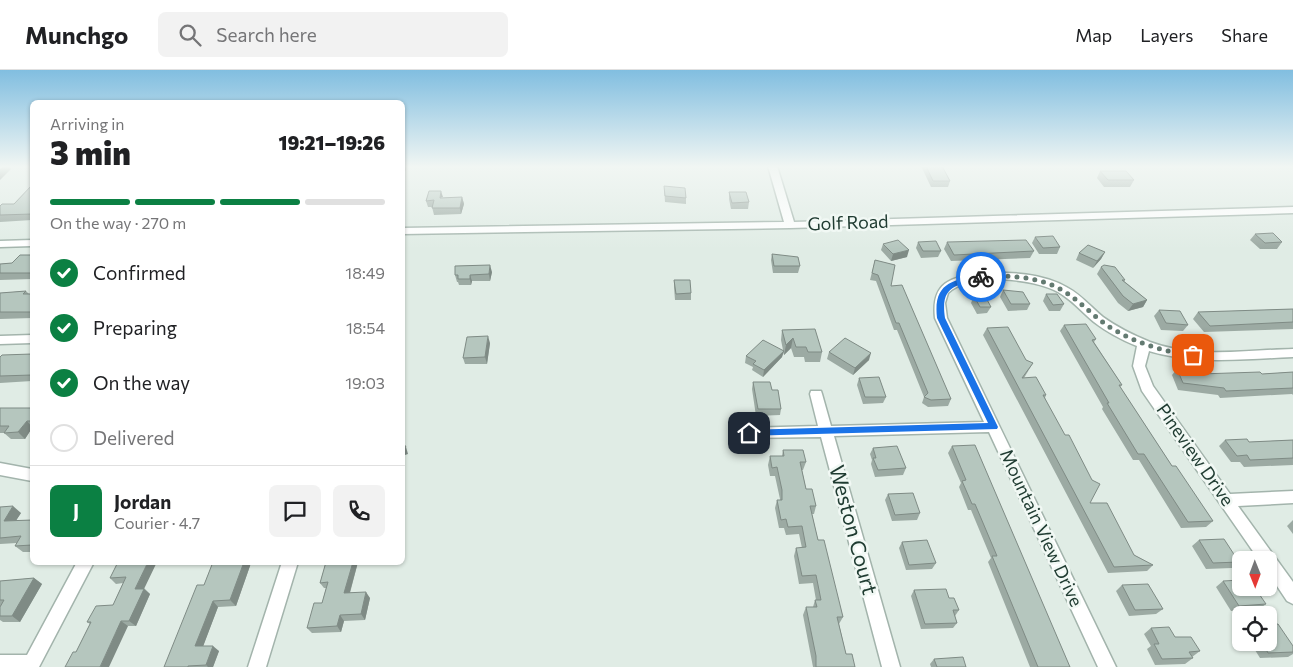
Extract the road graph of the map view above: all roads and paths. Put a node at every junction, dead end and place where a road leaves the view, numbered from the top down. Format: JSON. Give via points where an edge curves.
{"nodes":[{"id":1,"x":780,"y":194,"type":"edge"},
{"id":2,"x":1293,"y":210,"type":"edge"},
{"id":3,"x":790,"y":225,"type":"junction"},
{"id":4,"x":405,"y":232,"type":"edge"},
{"id":5,"x":0,"y":244,"type":"edge"},
{"id":6,"x":30,"y":244,"type":"edge"},
{"id":7,"x":30,"y":339,"type":"edge"},
{"id":8,"x":0,"y":340,"type":"edge"},
{"id":9,"x":1144,"y":344,"type":"junction"},
{"id":10,"x":1293,"y":353,"type":"edge"},
{"id":11,"x":816,"y":394,"type":"dead end"},
{"id":12,"x":994,"y":427,"type":"junction"},
{"id":13,"x":826,"y":431,"type":"junction"},
{"id":14,"x":749,"y":433,"type":"dead end"},
{"id":15,"x":0,"y":469,"type":"edge"},
{"id":16,"x":30,"y":475,"type":"edge"},
{"id":17,"x":1293,"y":497,"type":"edge"},
{"id":18,"x":1226,"y":500,"type":"junction"},
{"id":19,"x":1261,"y":551,"type":"edge"},
{"id":20,"x":84,"y":565,"type":"edge"},
{"id":21,"x":289,"y":565,"type":"edge"},
{"id":22,"x":1278,"y":575,"type":"edge"},
{"id":23,"x":1293,"y":596,"type":"edge"},
{"id":24,"x":0,"y":664,"type":"edge"},
{"id":25,"x":31,"y":665,"type":"edge"},
{"id":26,"x":257,"y":667,"type":"edge"},
{"id":27,"x":891,"y":667,"type":"edge"},
{"id":28,"x":1107,"y":667,"type":"edge"}],
"edges":[{"from":1,"to":3,"type":"street"},
{"from":2,"to":3,"type":"street","name":"Golf Road"},
{"from":3,"to":4,"type":"street","name":"Golf Road"},
{"from":5,"to":6,"type":"street"},
{"from":7,"to":8,"type":"street"},
{"from":9,"to":10,"type":"street","via":[[1193,355]]},
{"from":9,"to":12,"type":"street","name":"Mountain View Drive","via":[[1111,328],[1076,297],[1036,280],[1011,276],[983,277],[961,281],[944,289],[939,302],[941,318]]},
{"from":9,"to":18,"type":"street","name":"Pineview Drive","via":[[1139,366],[1147,388]]},
{"from":11,"to":13,"type":"street","name":"Weston Court"},
{"from":12,"to":13,"type":"street"},
{"from":12,"to":28,"type":"street","name":"Mountain View Drive"},
{"from":13,"to":14,"type":"street"},
{"from":13,"to":27,"type":"street","name":"Weston Court"},
{"from":15,"to":16,"type":"street"},
{"from":17,"to":18,"type":"street"},
{"from":18,"to":19,"type":"street","name":"Pineview Drive"},
{"from":20,"to":25,"type":"street"},
{"from":21,"to":26,"type":"street"},
{"from":22,"to":23,"type":"street","name":"Pineview Drive"},
{"from":24,"to":25,"type":"street"}]}
